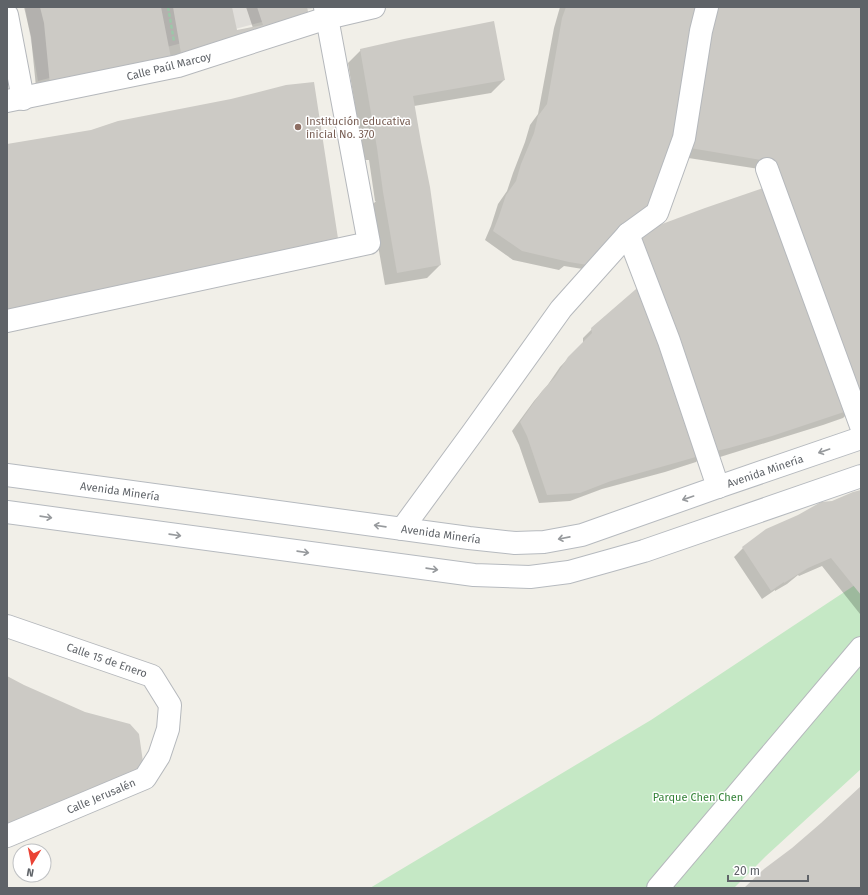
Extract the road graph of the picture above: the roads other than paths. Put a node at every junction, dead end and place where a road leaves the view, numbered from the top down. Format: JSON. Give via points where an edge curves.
{"nodes":[{"id":1,"x":374,"y":7,"type":"edge"},
{"id":2,"x":707,"y":7,"type":"edge"},
{"id":3,"x":326,"y":12,"type":"edge"},
{"id":4,"x":7,"y":15,"type":"edge"},
{"id":5,"x":15,"y":100,"type":"edge"},
{"id":6,"x":767,"y":169,"type":"dead end"},
{"id":7,"x":628,"y":234,"type":"junction"},
{"id":8,"x":7,"y":321,"type":"edge"},
{"id":9,"x":861,"y":426,"type":"edge"},
{"id":10,"x":861,"y":438,"type":"edge"},
{"id":11,"x":7,"y":476,"type":"edge"},
{"id":12,"x":861,"y":476,"type":"edge"},
{"id":13,"x":718,"y":487,"type":"junction"},
{"id":14,"x":7,"y":512,"type":"edge"},
{"id":15,"x":402,"y":529,"type":"junction"},
{"id":16,"x":7,"y":626,"type":"edge"},
{"id":17,"x":861,"y":648,"type":"edge"},
{"id":18,"x":168,"y":729,"type":"joint"},
{"id":19,"x":7,"y":836,"type":"edge"},
{"id":20,"x":658,"y":888,"type":"edge"}],
"edges":[{"from":1,"to":3,"type":"street","name":"Calle Paúl Marcoy"},
{"from":2,"to":7,"type":"street","via":[[684,138],[656,213]]},
{"from":3,"to":5,"type":"street","name":"Calle Paúl Marcoy","via":[[178,66]]},
{"from":3,"to":8,"type":"street","via":[[369,243]]},
{"from":4,"to":5,"type":"street"},
{"from":6,"to":9,"type":"street"},
{"from":7,"to":13,"type":"street","via":[[669,341]]},
{"from":7,"to":15,"type":"street","via":[[561,309]]},
{"from":10,"to":13,"type":"street","name":"Avenida Minería","one_way":true},
{"from":15,"to":11,"type":"street","name":"Avenida Minería","one_way":true},
{"from":14,"to":12,"type":"street","one_way":true,"via":[[474,575],[530,577],[569,572],[644,551]]},
{"from":13,"to":15,"type":"street","name":"Avenida Minería","one_way":true,"via":[[582,535],[544,542],[515,544]]},
{"from":16,"to":18,"type":"street","name":"Calle 15 de Enero","via":[[152,676],[170,704]]},
{"from":17,"to":20,"type":"street"},
{"from":18,"to":19,"type":"street","name":"Calle Jerusalén","via":[[159,756],[145,778]]}]}
